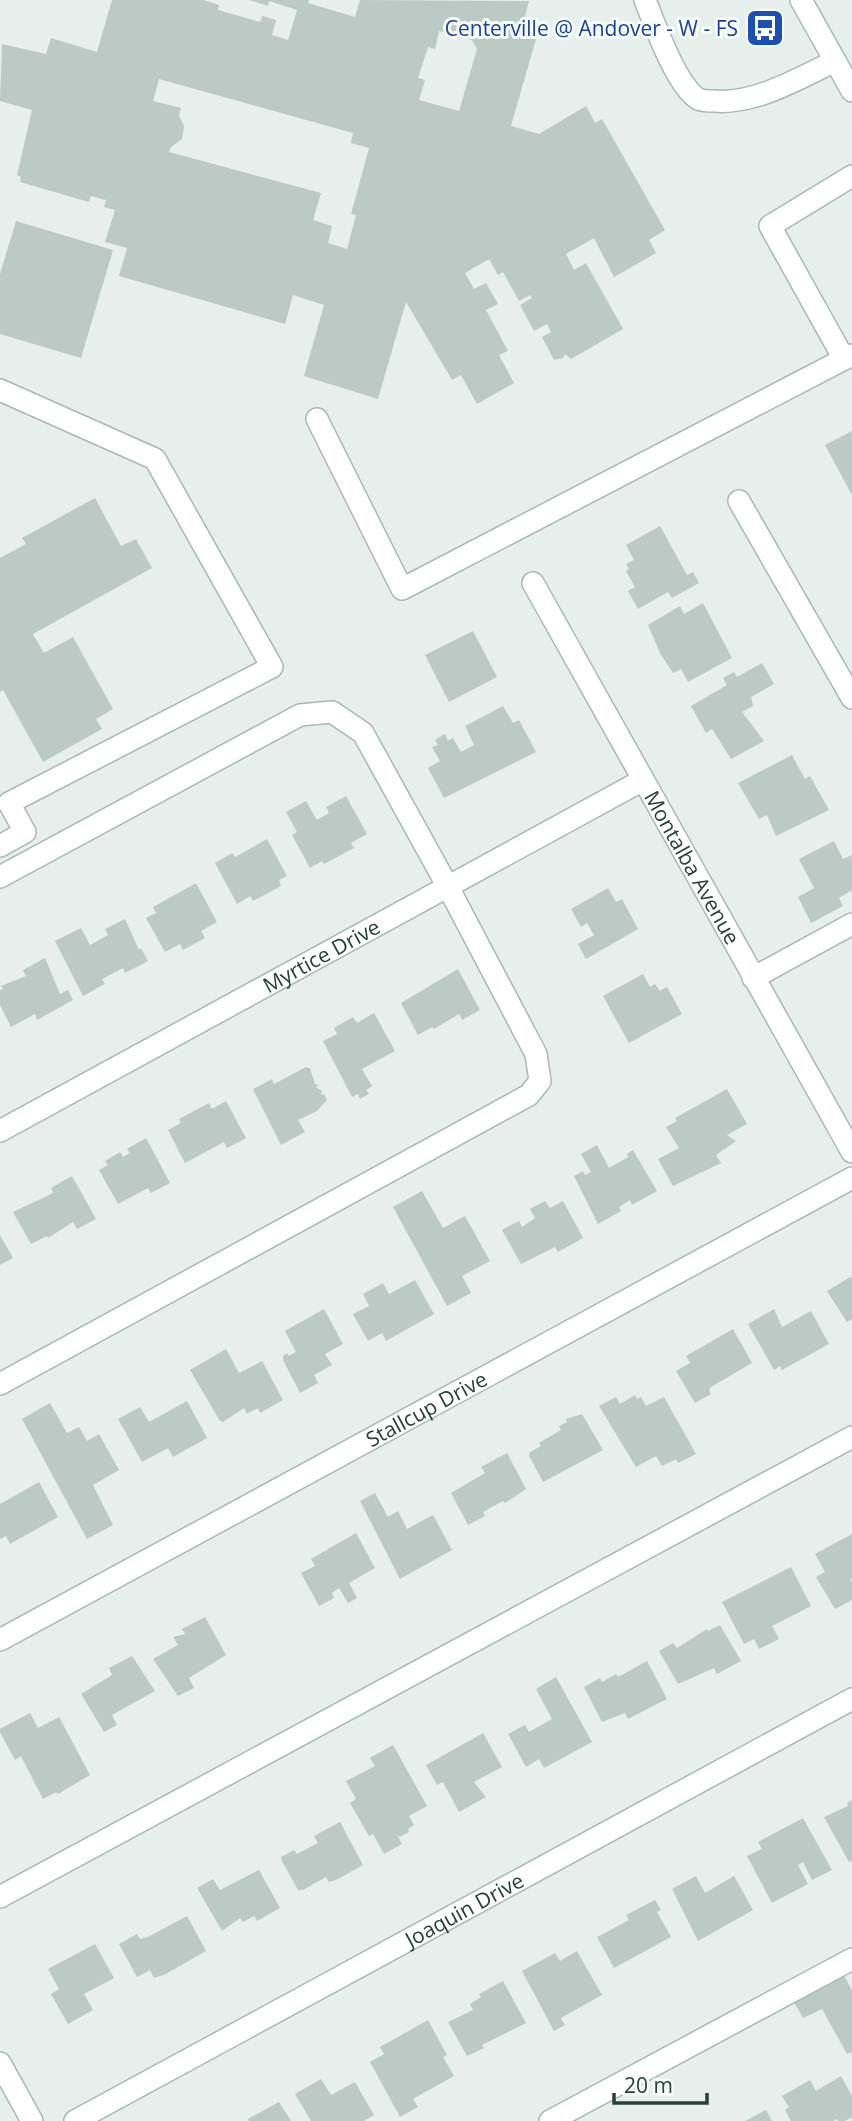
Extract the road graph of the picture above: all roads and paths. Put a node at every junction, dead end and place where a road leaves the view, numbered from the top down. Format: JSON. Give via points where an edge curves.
{"nodes":[{"id":1,"x":645,"y":0,"type":"edge"},
{"id":2,"x":801,"y":0,"type":"edge"},
{"id":3,"x":835,"y":61,"type":"junction"},
{"id":4,"x":852,"y":91,"type":"edge"},
{"id":5,"x":852,"y":176,"type":"edge"},
{"id":6,"x":848,"y":357,"type":"edge"},
{"id":7,"x":0,"y":390,"type":"edge"},
{"id":8,"x":317,"y":419,"type":"dead end"},
{"id":9,"x":739,"y":501,"type":"dead end"},
{"id":10,"x":533,"y":583,"type":"dead end"},
{"id":11,"x":852,"y":698,"type":"edge"},
{"id":12,"x":643,"y":780,"type":"junction"},
{"id":13,"x":0,"y":846,"type":"edge"},
{"id":14,"x":0,"y":877,"type":"edge"},
{"id":15,"x":448,"y":887,"type":"junction"},
{"id":16,"x":852,"y":924,"type":"edge"},
{"id":17,"x":753,"y":978,"type":"junction"},
{"id":18,"x":0,"y":1131,"type":"edge"},
{"id":19,"x":852,"y":1152,"type":"edge"},
{"id":20,"x":852,"y":1178,"type":"edge"},
{"id":21,"x":0,"y":1384,"type":"edge"},
{"id":22,"x":852,"y":1437,"type":"edge"},
{"id":23,"x":0,"y":1640,"type":"edge"},
{"id":24,"x":852,"y":1699,"type":"edge"},
{"id":25,"x":0,"y":1897,"type":"edge"},
{"id":26,"x":852,"y":1959,"type":"edge"},
{"id":27,"x":0,"y":2063,"type":"edge"},
{"id":28,"x":32,"y":2121,"type":"edge"},
{"id":29,"x":75,"y":2121,"type":"edge"},
{"id":30,"x":550,"y":2121,"type":"edge"}],
"edges":[{"from":1,"to":3,"type":"street","via":[[671,62],[699,100],[729,103],[781,87]]},
{"from":2,"to":3,"type":"street"},
{"from":3,"to":4,"type":"street"},
{"from":5,"to":6,"type":"street","via":[[770,226]]},
{"from":6,"to":8,"type":"street","via":[[402,589]]},
{"from":7,"to":13,"type":"street","via":[[155,459],[272,667],[9,803],[25,832]]},
{"from":9,"to":11,"type":"street"},
{"from":10,"to":12,"type":"street","name":"Montalba Avenue"},
{"from":12,"to":15,"type":"street","name":"Myrtice Drive"},
{"from":12,"to":17,"type":"street","name":"Montalba Avenue"},
{"from":14,"to":15,"type":"street","via":[[300,715],[332,712],[363,733]]},
{"from":15,"to":18,"type":"street","name":"Myrtice Drive"},
{"from":15,"to":21,"type":"street","via":[[536,1055],[540,1081],[529,1095]]},
{"from":16,"to":17,"type":"street"},
{"from":17,"to":19,"type":"street","name":"Montalba Avenue"},
{"from":20,"to":23,"type":"street","name":"Stallcup Drive"},
{"from":22,"to":25,"type":"street"},
{"from":24,"to":29,"type":"street","name":"Joaquin Drive"},
{"from":26,"to":30,"type":"street"},
{"from":27,"to":28,"type":"street"}]}
